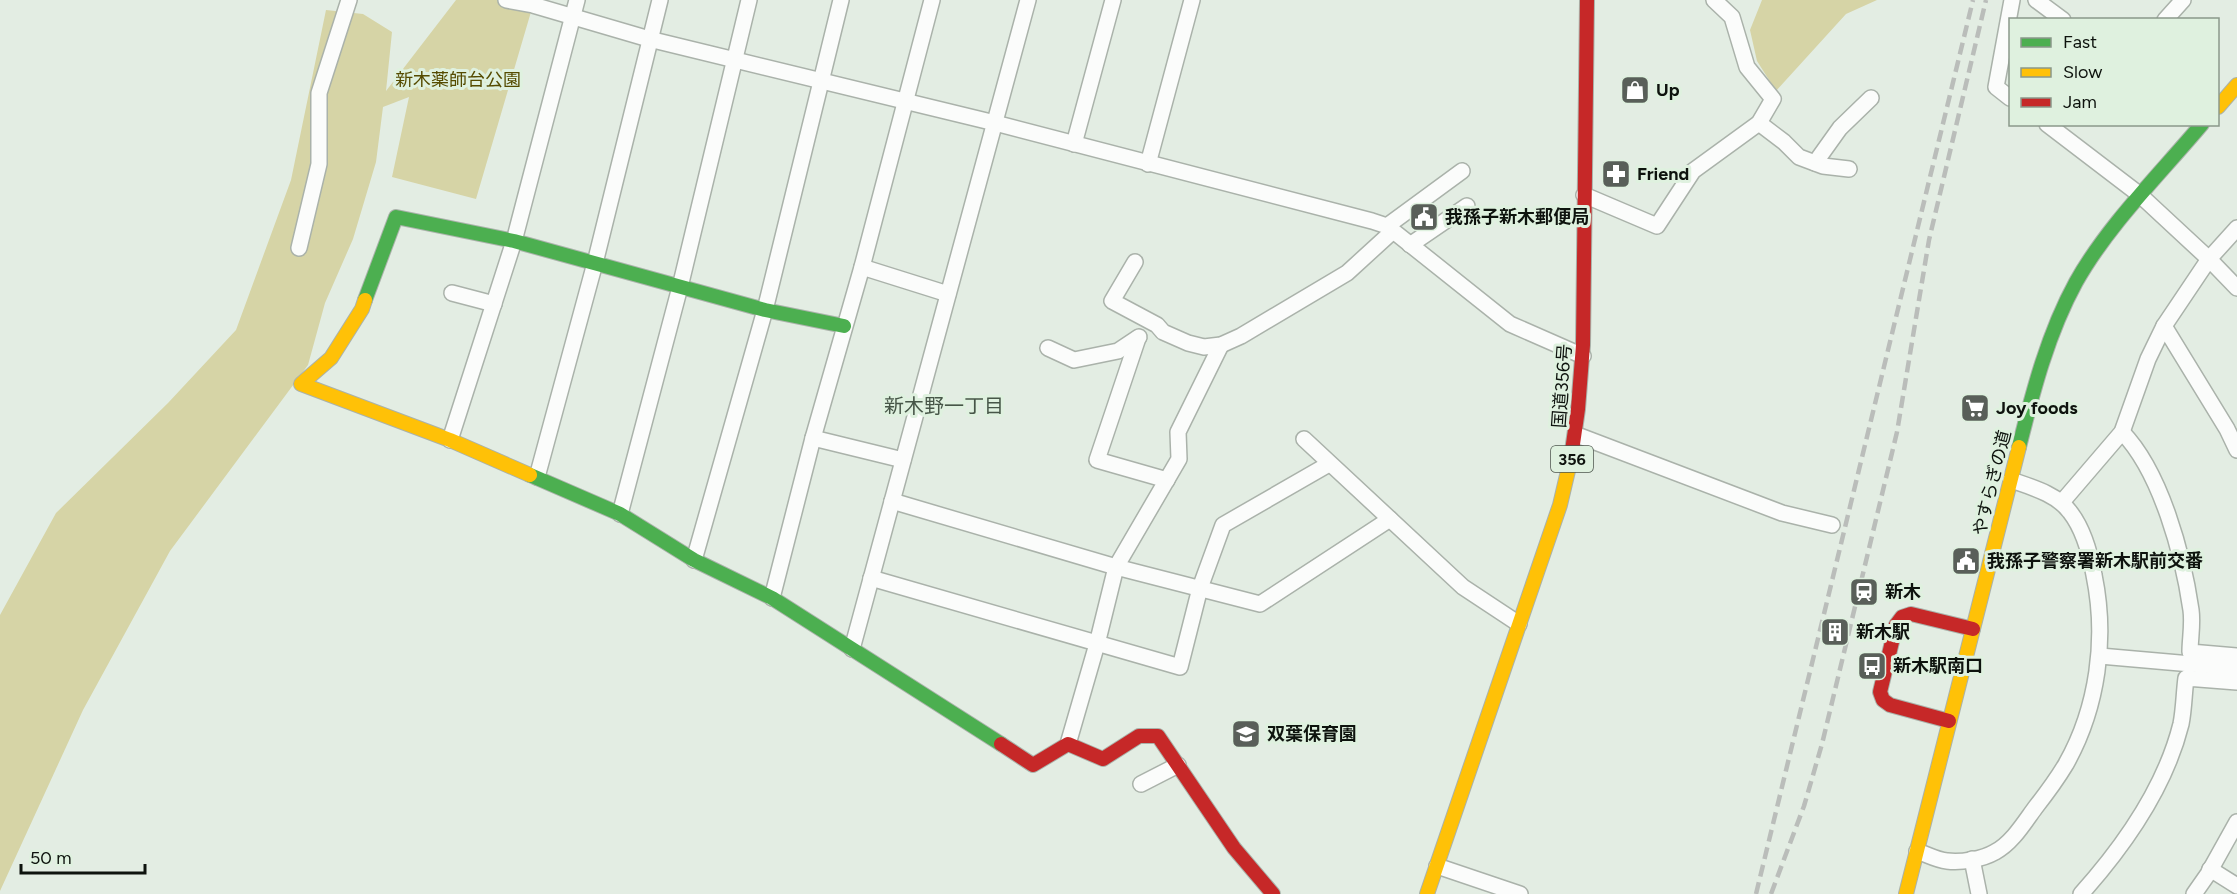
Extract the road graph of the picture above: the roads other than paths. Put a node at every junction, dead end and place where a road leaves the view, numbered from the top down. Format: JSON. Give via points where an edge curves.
{"nodes":[{"id":1,"x":349,"y":0,"type":"edge"},
{"id":2,"x":506,"y":0,"type":"edge"},
{"id":3,"x":577,"y":0,"type":"edge"},
{"id":4,"x":660,"y":0,"type":"edge"},
{"id":5,"x":749,"y":0,"type":"edge"},
{"id":6,"x":841,"y":0,"type":"edge"},
{"id":7,"x":932,"y":0,"type":"edge"},
{"id":8,"x":1028,"y":0,"type":"edge"},
{"id":9,"x":1113,"y":0,"type":"edge"},
{"id":10,"x":1192,"y":0,"type":"edge"},
{"id":11,"x":1587,"y":0,"type":"edge"},
{"id":12,"x":1714,"y":0,"type":"edge"},
{"id":13,"x":2012,"y":0,"type":"edge"},
{"id":14,"x":2036,"y":0,"type":"edge"},
{"id":15,"x":2183,"y":0,"type":"edge"},
{"id":16,"x":572,"y":18,"type":"junction"},
{"id":17,"x":2060,"y":18,"type":"edge"},
{"id":18,"x":2167,"y":18,"type":"edge"},
{"id":19,"x":649,"y":39,"type":"junction"},
{"id":20,"x":734,"y":60,"type":"junction"},
{"id":21,"x":820,"y":82,"type":"junction"},
{"id":22,"x":2237,"y":85,"type":"edge"},
{"id":23,"x":2009,"y":97,"type":"edge"},
{"id":24,"x":1871,"y":98,"type":"dead end"},
{"id":25,"x":904,"y":101,"type":"junction"},
{"id":26,"x":2219,"y":105,"type":"edge"},
{"id":27,"x":995,"y":123,"type":"junction"},
{"id":28,"x":1759,"y":123,"type":"junction"},
{"id":29,"x":2200,"y":126,"type":"edge"},
{"id":30,"x":2068,"y":130,"type":"edge"},
{"id":31,"x":1074,"y":144,"type":"junction"},
{"id":32,"x":1815,"y":163,"type":"junction"},
{"id":33,"x":1148,"y":164,"type":"junction"},
{"id":34,"x":1849,"y":169,"type":"dead end"},
{"id":35,"x":1462,"y":171,"type":"dead end"},
{"id":36,"x":1584,"y":195,"type":"junction"},
{"id":37,"x":2140,"y":195,"type":"junction"},
{"id":38,"x":1467,"y":206,"type":"dead end"},
{"id":39,"x":2237,"y":228,"type":"edge"},
{"id":40,"x":1390,"y":229,"type":"junction"},
{"id":41,"x":514,"y":241,"type":"junction"},
{"id":42,"x":1410,"y":245,"type":"junction"},
{"id":43,"x":299,"y":248,"type":"dead end"},
{"id":44,"x":2209,"y":259,"type":"junction"},
{"id":45,"x":1135,"y":262,"type":"dead end"},
{"id":46,"x":595,"y":263,"type":"junction"},
{"id":47,"x":862,"y":267,"type":"junction"},
{"id":48,"x":680,"y":287,"type":"junction"},
{"id":49,"x":2237,"y":288,"type":"edge"},
{"id":50,"x":452,"y":293,"type":"dead end"},
{"id":51,"x":948,"y":294,"type":"junction"},
{"id":52,"x":494,"y":304,"type":"junction"},
{"id":53,"x":765,"y":310,"type":"junction"},
{"id":54,"x":1157,"y":325,"type":"junction"},
{"id":55,"x":844,"y":326,"type":"junction"},
{"id":56,"x":2164,"y":326,"type":"junction"},
{"id":57,"x":1138,"y":338,"type":"junction"},
{"id":58,"x":1221,"y":345,"type":"junction"},
{"id":59,"x":1048,"y":348,"type":"dead end"},
{"id":60,"x":1583,"y":356,"type":"junction"},
{"id":61,"x":2122,"y":432,"type":"junction"},
{"id":62,"x":1577,"y":435,"type":"junction"},
{"id":63,"x":813,"y":438,"type":"junction"},
{"id":64,"x":1304,"y":439,"type":"dead end"},
{"id":65,"x":450,"y":440,"type":"junction"},
{"id":66,"x":2237,"y":450,"type":"edge"},
{"id":67,"x":903,"y":460,"type":"junction"},
{"id":68,"x":1329,"y":464,"type":"junction"},
{"id":69,"x":537,"y":477,"type":"junction"},
{"id":70,"x":1167,"y":480,"type":"junction"},
{"id":71,"x":2011,"y":480,"type":"junction"},
{"id":72,"x":892,"y":501,"type":"junction"},
{"id":73,"x":2062,"y":502,"type":"junction"},
{"id":74,"x":620,"y":514,"type":"junction"},
{"id":75,"x":1390,"y":519,"type":"junction"},
{"id":76,"x":1832,"y":525,"type":"dead end"},
{"id":77,"x":694,"y":560,"type":"junction"},
{"id":78,"x":1116,"y":567,"type":"junction"},
{"id":79,"x":871,"y":578,"type":"junction"},
{"id":80,"x":1200,"y":588,"type":"junction"},
{"id":81,"x":772,"y":598,"type":"junction"},
{"id":82,"x":1519,"y":624,"type":"junction"},
{"id":83,"x":1973,"y":629,"type":"junction"},
{"id":84,"x":1097,"y":644,"type":"junction"},
{"id":85,"x":852,"y":649,"type":"junction"},
{"id":86,"x":2100,"y":656,"type":"junction"},
{"id":87,"x":2237,"y":656,"type":"edge"},
{"id":88,"x":2237,"y":668,"type":"edge"},
{"id":89,"x":2237,"y":682,"type":"edge"},
{"id":90,"x":1948,"y":721,"type":"junction"},
{"id":91,"x":1068,"y":744,"type":"junction"},
{"id":92,"x":1178,"y":765,"type":"junction"},
{"id":93,"x":1141,"y":784,"type":"dead end"},
{"id":94,"x":2237,"y":822,"type":"edge"},
{"id":95,"x":1917,"y":851,"type":"junction"},
{"id":96,"x":1972,"y":859,"type":"junction"},
{"id":97,"x":1437,"y":866,"type":"junction"},
{"id":98,"x":2210,"y":869,"type":"junction"},
{"id":99,"x":2237,"y":886,"type":"edge"},
{"id":100,"x":1273,"y":894,"type":"edge"},
{"id":101,"x":1427,"y":894,"type":"edge"},
{"id":102,"x":1520,"y":894,"type":"edge"},
{"id":103,"x":1906,"y":894,"type":"edge"},
{"id":104,"x":1979,"y":894,"type":"edge"},
{"id":105,"x":2081,"y":894,"type":"edge"},
{"id":106,"x":2194,"y":894,"type":"edge"}],
"edges":[{"from":1,"to":43,"type":"street","via":[[319,93],[319,164]]},
{"from":2,"to":16,"type":"street"},
{"from":3,"to":16,"type":"street"},
{"from":4,"to":19,"type":"street"},
{"from":5,"to":20,"type":"street"},
{"from":6,"to":21,"type":"street"},
{"from":7,"to":25,"type":"street"},
{"from":8,"to":27,"type":"street"},
{"from":9,"to":31,"type":"street"},
{"from":10,"to":33,"type":"street"},
{"from":11,"to":36,"type":"main road","name":"国道356号","number":"356"},
{"from":12,"to":28,"type":"street","via":[[1732,17],[1748,67],[1773,99]]},
{"from":13,"to":23,"type":"street","via":[[1996,87]]},
{"from":14,"to":17,"type":"street"},
{"from":15,"to":18,"type":"street"},
{"from":16,"to":19,"type":"street"},
{"from":16,"to":41,"type":"street"},
{"from":19,"to":20,"type":"street"},
{"from":19,"to":46,"type":"street"},
{"from":20,"to":21,"type":"street"},
{"from":20,"to":48,"type":"street"},
{"from":21,"to":25,"type":"street"},
{"from":21,"to":53,"type":"street"},
{"from":22,"to":26,"type":"main road"},
{"from":24,"to":32,"type":"street","via":[[1840,128]]},
{"from":25,"to":27,"type":"street"},
{"from":25,"to":47,"type":"street"},
{"from":27,"to":31,"type":"street"},
{"from":27,"to":51,"type":"street"},
{"from":28,"to":32,"type":"street","via":[[1799,157]]},
{"from":28,"to":36,"type":"street","via":[[1693,171],[1657,226]]},
{"from":29,"to":37,"type":"main road","name":"やすらぎの道"},
{"from":30,"to":37,"type":"street"},
{"from":31,"to":33,"type":"street"},
{"from":32,"to":34,"type":"street"},
{"from":33,"to":40,"type":"street"},
{"from":35,"to":40,"type":"street"},
{"from":36,"to":60,"type":"main road","name":"国道356号","number":"356"},
{"from":37,"to":44,"type":"street"},
{"from":37,"to":71,"type":"main road","name":"やすらぎの道","via":[[2077,281],[2059,317],[2031,399]]},
{"from":38,"to":42,"type":"street"},
{"from":39,"to":44,"type":"street"},
{"from":40,"to":42,"type":"street"},
{"from":40,"to":58,"type":"street","via":[[1347,273]]},
{"from":41,"to":46,"type":"main road"},
{"from":41,"to":52,"type":"street"},
{"from":41,"to":65,"type":"main road","via":[[396,218],[362,309],[331,358],[301,384]]},
{"from":42,"to":60,"type":"street","via":[[1510,324]]},
{"from":44,"to":49,"type":"street"},
{"from":44,"to":56,"type":"street"},
{"from":45,"to":54,"type":"street","via":[[1112,301]]},
{"from":46,"to":48,"type":"main road"},
{"from":46,"to":69,"type":"street"},
{"from":47,"to":51,"type":"street"},
{"from":47,"to":55,"type":"street"},
{"from":48,"to":53,"type":"main road"},
{"from":48,"to":74,"type":"street"},
{"from":50,"to":52,"type":"street"},
{"from":51,"to":67,"type":"street"},
{"from":52,"to":65,"type":"street"},
{"from":53,"to":55,"type":"main road"},
{"from":53,"to":77,"type":"street"},
{"from":54,"to":57,"type":"street"},
{"from":54,"to":58,"type":"street","via":[[1163,332],[1188,343],[1204,347]]},
{"from":55,"to":63,"type":"street"},
{"from":56,"to":61,"type":"street"},
{"from":56,"to":66,"type":"street"},
{"from":57,"to":59,"type":"street","via":[[1118,351],[1074,360]]},
{"from":57,"to":70,"type":"street","via":[[1097,460]]},
{"from":58,"to":70,"type":"street","via":[[1178,432],[1179,459]]},
{"from":60,"to":62,"type":"main road","name":"国道356号","number":"356"},
{"from":61,"to":73,"type":"street"},
{"from":61,"to":87,"type":"street","via":[[2135,445],[2165,504],[2175,536],[2192,613],[2190,652]]},
{"from":62,"to":76,"type":"street","via":[[1782,513]]},
{"from":62,"to":82,"type":"main road","name":"国道356号","number":"356","via":[[1570,474]]},
{"from":63,"to":67,"type":"street"},
{"from":63,"to":81,"type":"street"},
{"from":64,"to":68,"type":"street"},
{"from":65,"to":69,"type":"main road"},
{"from":67,"to":72,"type":"street"},
{"from":68,"to":75,"type":"street"},
{"from":68,"to":80,"type":"street","via":[[1223,525]]},
{"from":69,"to":74,"type":"main road"},
{"from":70,"to":78,"type":"street"},
{"from":71,"to":73,"type":"street"},
{"from":71,"to":83,"type":"main road","name":"やすらぎの道"},
{"from":72,"to":78,"type":"street"},
{"from":72,"to":79,"type":"street"},
{"from":73,"to":86,"type":"street","via":[[2089,549],[2099,600]]},
{"from":74,"to":77,"type":"main road"},
{"from":75,"to":80,"type":"street","via":[[1260,604]]},
{"from":75,"to":82,"type":"street","via":[[1463,587]]},
{"from":77,"to":81,"type":"main road"},
{"from":78,"to":80,"type":"street"},
{"from":78,"to":84,"type":"street"},
{"from":79,"to":84,"type":"street"},
{"from":79,"to":85,"type":"street"},
{"from":80,"to":84,"type":"street","via":[[1180,667]]},
{"from":81,"to":85,"type":"main road"},
{"from":82,"to":97,"type":"main road","name":"国道356号","number":"356"},
{"from":83,"to":90,"type":"main road","name":"やすらぎの道"},
{"from":83,"to":90,"type":"main road","via":[[1911,615],[1902,617],[1896,625],[1880,692],[1883,700]]},
{"from":84,"to":91,"type":"street"},
{"from":85,"to":91,"type":"main road","via":[[1033,765]]},
{"from":86,"to":88,"type":"street"},
{"from":86,"to":96,"type":"street","via":[[2080,735],[2066,764],[2016,834],[1996,852]]},
{"from":89,"to":105,"type":"street","via":[[2186,678],[2181,723],[2159,782],[2134,826]]},
{"from":90,"to":95,"type":"main road","name":"やすらぎの道"},
{"from":91,"to":92,"type":"main road","via":[[1103,759],[1139,736],[1158,736]]},
{"from":92,"to":93,"type":"street"},
{"from":92,"to":100,"type":"main road","via":[[1234,848]]},
{"from":94,"to":98,"type":"street"},
{"from":95,"to":96,"type":"street","via":[[1947,861]]},
{"from":95,"to":103,"type":"main road","name":"やすらぎの道"},
{"from":96,"to":104,"type":"street"},
{"from":97,"to":101,"type":"main road","name":"国道356号","number":"356"},
{"from":97,"to":102,"type":"street"},
{"from":98,"to":99,"type":"street"},
{"from":98,"to":106,"type":"street"}]}
